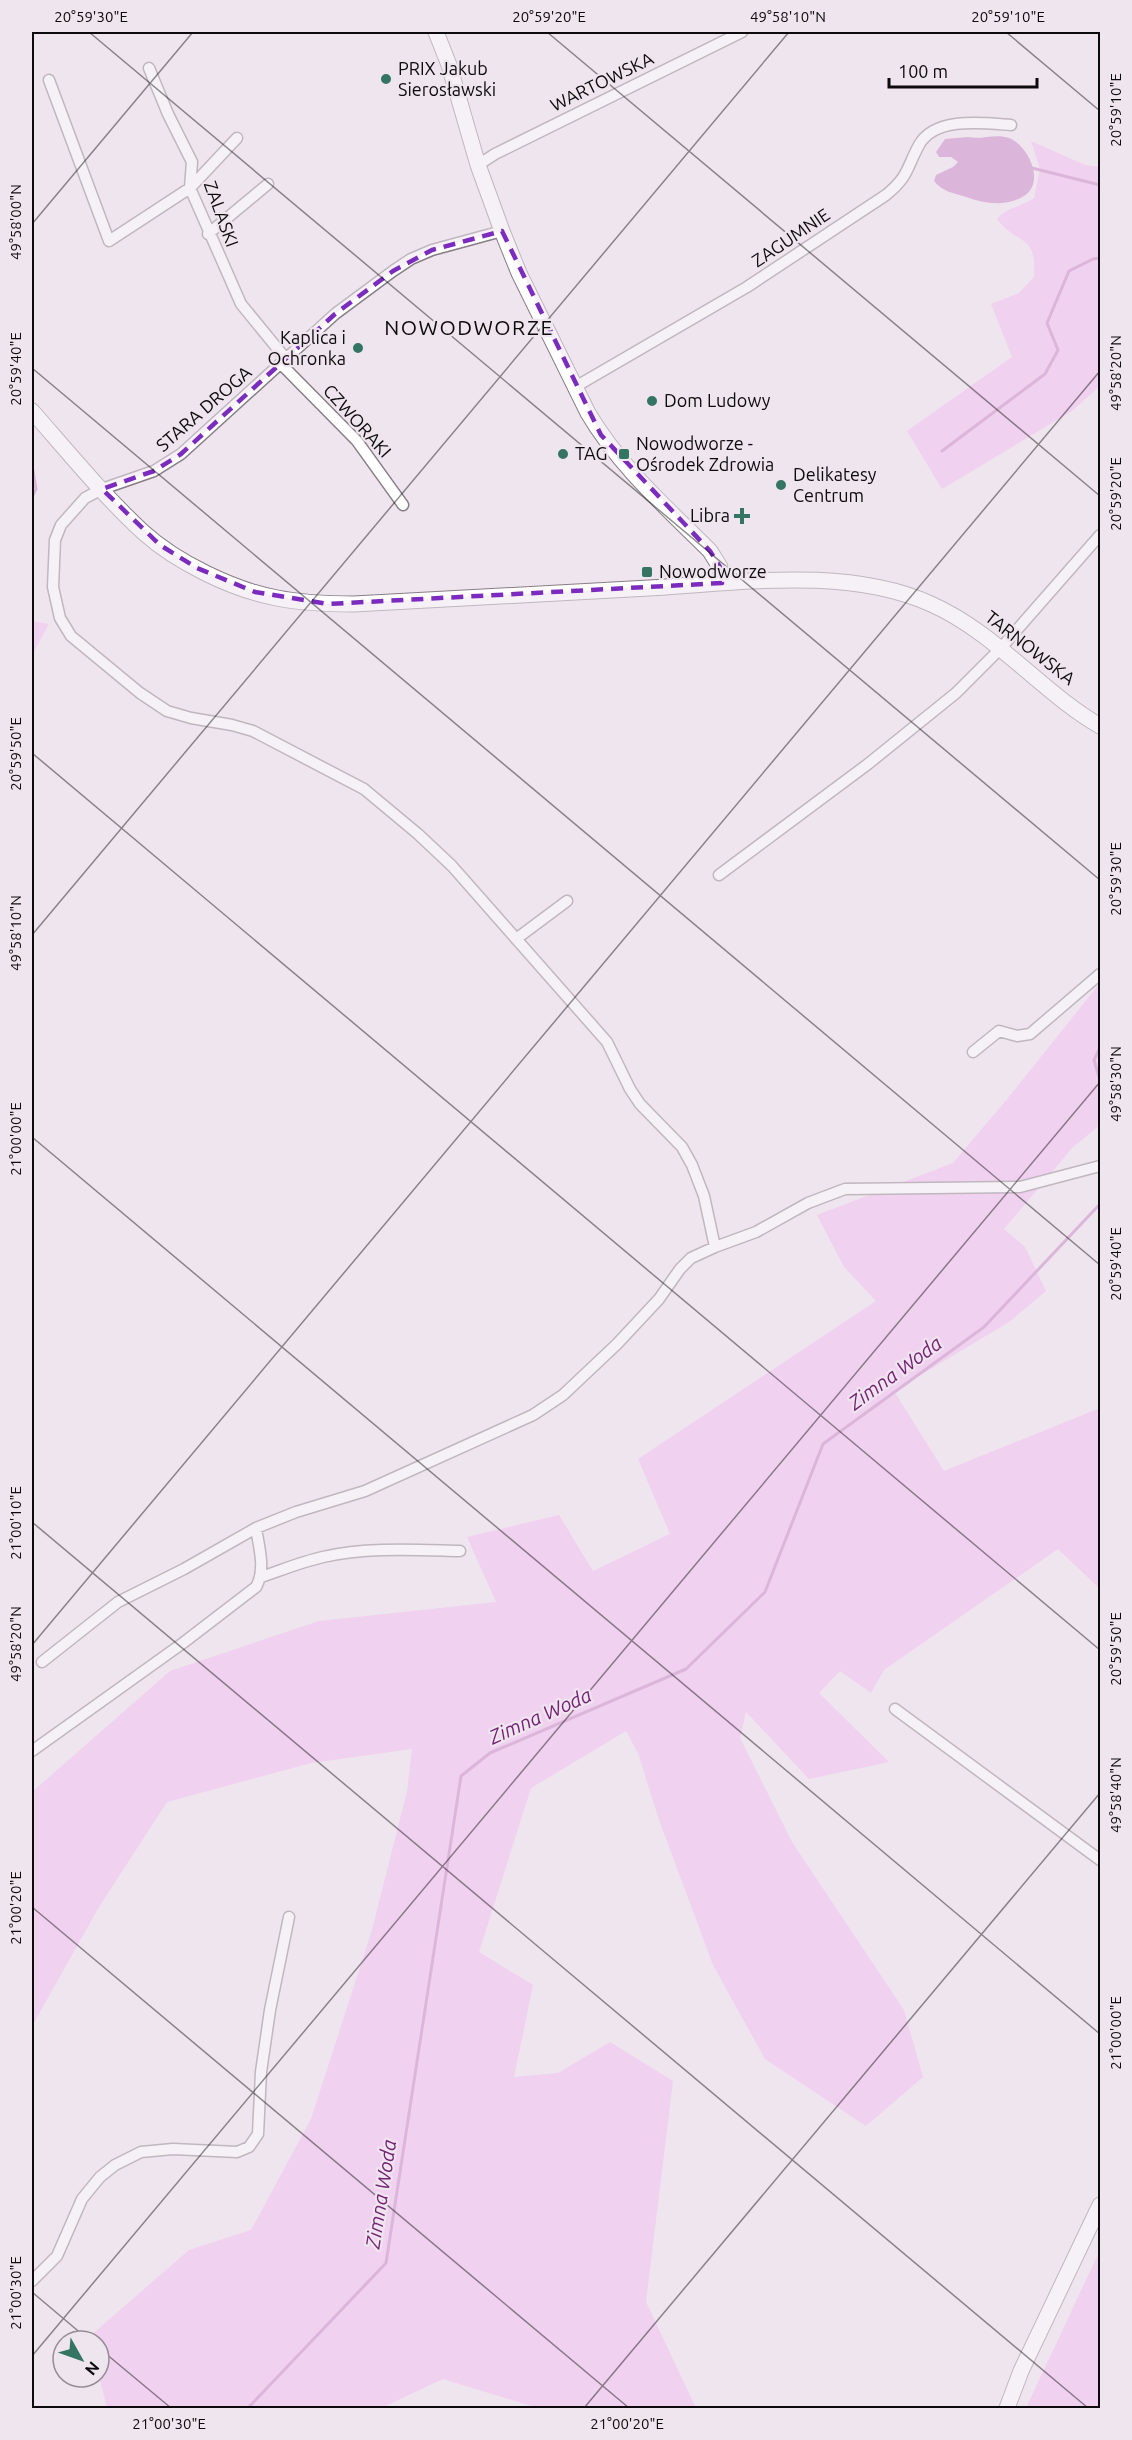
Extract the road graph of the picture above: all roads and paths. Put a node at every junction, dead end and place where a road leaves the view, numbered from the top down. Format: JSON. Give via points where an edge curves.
{"nodes":[{"id":1,"x":436,"y":32,"type":"edge"},
{"id":2,"x":742,"y":32,"type":"edge"},
{"id":3,"x":149,"y":68,"type":"dead end"},
{"id":4,"x":49,"y":80,"type":"dead end"},
{"id":5,"x":1011,"y":125,"type":"dead end"},
{"id":6,"x":237,"y":138,"type":"dead end"},
{"id":7,"x":478,"y":165,"type":"junction"},
{"id":8,"x":268,"y":184,"type":"dead end"},
{"id":9,"x":190,"y":188,"type":"junction"},
{"id":10,"x":502,"y":231,"type":"junction"},
{"id":11,"x":208,"y":234,"type":"junction"},
{"id":12,"x":283,"y":362,"type":"junction"},
{"id":13,"x":575,"y":387,"type":"junction"},
{"id":14,"x":32,"y":411,"type":"edge"},
{"id":15,"x":102,"y":489,"type":"junction"},
{"id":16,"x":403,"y":505,"type":"dead end"},
{"id":17,"x":1101,"y":535,"type":"edge"},
{"id":18,"x":722,"y":583,"type":"junction"},
{"id":19,"x":1001,"y":648,"type":"junction"},
{"id":20,"x":1101,"y":726,"type":"edge"},
{"id":21,"x":719,"y":875,"type":"dead end"},
{"id":22,"x":567,"y":901,"type":"dead end"},
{"id":23,"x":516,"y":939,"type":"junction"},
{"id":24,"x":1101,"y":974,"type":"edge"},
{"id":25,"x":973,"y":1052,"type":"dead end"},
{"id":26,"x":1101,"y":1166,"type":"edge"},
{"id":27,"x":715,"y":1247,"type":"junction"},
{"id":28,"x":256,"y":1528,"type":"junction"},
{"id":29,"x":460,"y":1551,"type":"dead end"},
{"id":30,"x":261,"y":1578,"type":"junction"},
{"id":31,"x":42,"y":1662,"type":"dead end"},
{"id":32,"x":895,"y":1709,"type":"dead end"},
{"id":33,"x":32,"y":1751,"type":"edge"},
{"id":34,"x":1101,"y":1860,"type":"edge"},
{"id":35,"x":289,"y":1917,"type":"dead end"},
{"id":36,"x":1101,"y":2205,"type":"edge"},
{"id":37,"x":32,"y":2281,"type":"edge"},
{"id":38,"x":1007,"y":2409,"type":"edge"}],
"edges":[{"from":1,"to":7,"type":"main road"},
{"from":2,"to":7,"type":"street","name":"WARTOWSKA"},
{"from":3,"to":9,"type":"street","name":"ZALASKI","via":[[192,162]]},
{"from":4,"to":9,"type":"street","via":[[109,241]]},
{"from":5,"to":13,"type":"street","name":"ZAGUMNIE","via":[[979,123],[946,126],[933,132],[920,142],[902,182],[886,195],[747,287]]},
{"from":6,"to":9,"type":"street"},
{"from":7,"to":10,"type":"main road"},
{"from":8,"to":11,"type":"street"},
{"from":9,"to":11,"type":"street","name":"ZALASKI"},
{"from":10,"to":12,"type":"street","name":"STARA DROGA","via":[[411,259],[335,314]]},
{"from":10,"to":13,"type":"main road"},
{"from":11,"to":12,"type":"street","name":"ZALASKI","via":[[241,304]]},
{"from":12,"to":15,"type":"street","name":"STARA DROGA","via":[[181,454],[154,471]]},
{"from":12,"to":16,"type":"street","name":"CZWORAKI","via":[[357,441]]},
{"from":13,"to":18,"type":"main road","via":[[601,435],[625,466],[710,551],[720,567]]},
{"from":14,"to":15,"type":"main road","name":"TARNOWSKA"},
{"from":15,"to":18,"type":"main road","name":"TARNOWSKA","via":[[142,531],[172,553],[215,576],[275,598],[354,604]]},
{"from":15,"to":23,"type":"street","name":"STARA DROGA","via":[[69,513],[55,540],[53,587],[60,618],[70,636],[167,711],[253,731],[364,789],[452,866]]},
{"from":17,"to":19,"type":"street"},
{"from":18,"to":19,"type":"main road","name":"TARNOWSKA","via":[[829,581],[893,590],[958,618]]},
{"from":19,"to":20,"type":"main road","name":"TARNOWSKA"},
{"from":19,"to":21,"type":"street","via":[[931,714]]},
{"from":22,"to":23,"type":"street"},
{"from":23,"to":27,"type":"street","name":"STARA DROGA","via":[[607,1041],[640,1104],[682,1147],[700,1180]]},
{"from":24,"to":25,"type":"street","via":[[1030,1034],[1017,1036],[999,1031]]},
{"from":26,"to":27,"type":"street","via":[[1020,1187],[845,1189],[808,1203],[756,1232]]},
{"from":27,"to":28,"type":"street","via":[[691,1258],[617,1344],[563,1395],[532,1415],[365,1491]]},
{"from":28,"to":30,"type":"street"},
{"from":28,"to":31,"type":"street","via":[[118,1602]]},
{"from":29,"to":30,"type":"street","via":[[393,1550],[325,1557]]},
{"from":30,"to":33,"type":"street","via":[[247,1595]]},
{"from":32,"to":34,"type":"street"},
{"from":35,"to":37,"type":"street","via":[[270,2010],[255,2142],[237,2151],[141,2152],[115,2165],[82,2199],[57,2256]]},
{"from":36,"to":38,"type":"main road","via":[[1021,2371]]}]}
